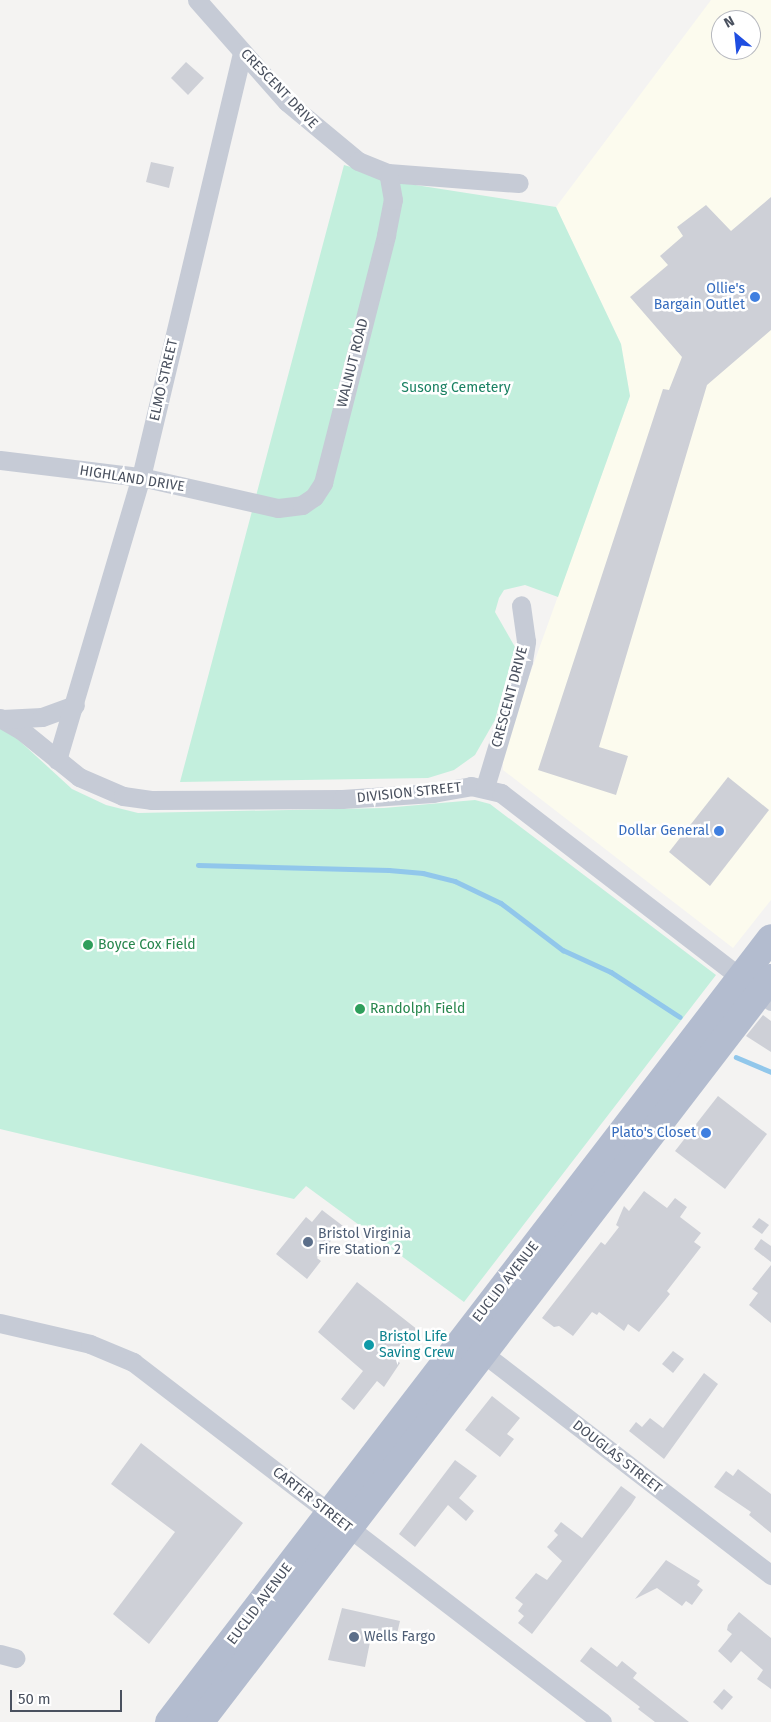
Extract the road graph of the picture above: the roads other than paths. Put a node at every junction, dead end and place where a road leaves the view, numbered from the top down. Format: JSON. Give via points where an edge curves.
{"nodes":[{"id":1,"x":197,"y":0,"type":"edge"},
{"id":2,"x":242,"y":52,"type":"junction"},
{"id":3,"x":388,"y":173,"type":"junction"},
{"id":4,"x":519,"y":182,"type":"dead end"},
{"id":5,"x":0,"y":460,"type":"edge"},
{"id":6,"x":141,"y":477,"type":"junction"},
{"id":7,"x":262,"y":504,"type":"joint"},
{"id":8,"x":521,"y":605,"type":"dead end"},
{"id":9,"x":74,"y":705,"type":"junction"},
{"id":10,"x":1,"y":718,"type":"edge"},
{"id":11,"x":57,"y":760,"type":"junction"},
{"id":12,"x":485,"y":787,"type":"junction"},
{"id":13,"x":771,"y":938,"type":"edge"},
{"id":14,"x":760,"y":987,"type":"edge"},
{"id":15,"x":0,"y":1323,"type":"edge"},
{"id":16,"x":473,"y":1346,"type":"junction"},
{"id":17,"x":339,"y":1521,"type":"junction"},
{"id":18,"x":771,"y":1575,"type":"edge"},
{"id":19,"x":169,"y":1722,"type":"edge"},
{"id":20,"x":200,"y":1722,"type":"edge"},
{"id":21,"x":602,"y":1722,"type":"edge"}],
"edges":[{"from":1,"to":2,"type":"street","name":"CRESCENT DRIVE"},
{"from":2,"to":3,"type":"street","name":"CRESCENT DRIVE","via":[[316,129],[358,161]]},
{"from":2,"to":6,"type":"street","name":"ELMO STREET"},
{"from":3,"to":4,"type":"street","name":"CRESCENT DRIVE"},
{"from":3,"to":7,"type":"street","name":"WALNUT ROAD","via":[[392,200],[386,235],[323,483],[314,497],[302,505],[290,508]]},
{"from":5,"to":6,"type":"street","name":"HIGHLAND DRIVE"},
{"from":6,"to":7,"type":"street","name":"HIGHLAND DRIVE"},
{"from":6,"to":9,"type":"street","name":"ELMO STREET"},
{"from":8,"to":12,"type":"street","name":"CRESCENT DRIVE","via":[[526,641],[523,661]]},
{"from":9,"to":10,"type":"street","via":[[42,717]]},
{"from":9,"to":11,"type":"street","name":"ELMO STREET"},
{"from":10,"to":11,"type":"street","name":"DIVISION STREET"},
{"from":11,"to":12,"type":"street","name":"DIVISION STREET","via":[[100,788],[151,800],[342,799]]},
{"from":12,"to":14,"type":"street","via":[[516,803]]},
{"from":13,"to":14,"type":"main road","name":"EUCLID AVENUE"},
{"from":14,"to":16,"type":"main road","name":"EUCLID AVENUE"},
{"from":15,"to":17,"type":"street","name":"CARTER STREET","via":[[90,1344],[133,1362]]},
{"from":16,"to":17,"type":"main road","name":"EUCLID AVENUE"},
{"from":16,"to":18,"type":"street","name":"DOUGLAS STREET"},
{"from":17,"to":19,"type":"main road","name":"EUCLID AVENUE"},
{"from":17,"to":20,"type":"main road","name":"EUCLID AVENUE"},
{"from":17,"to":21,"type":"street","name":"CARTER STREET"}]}
